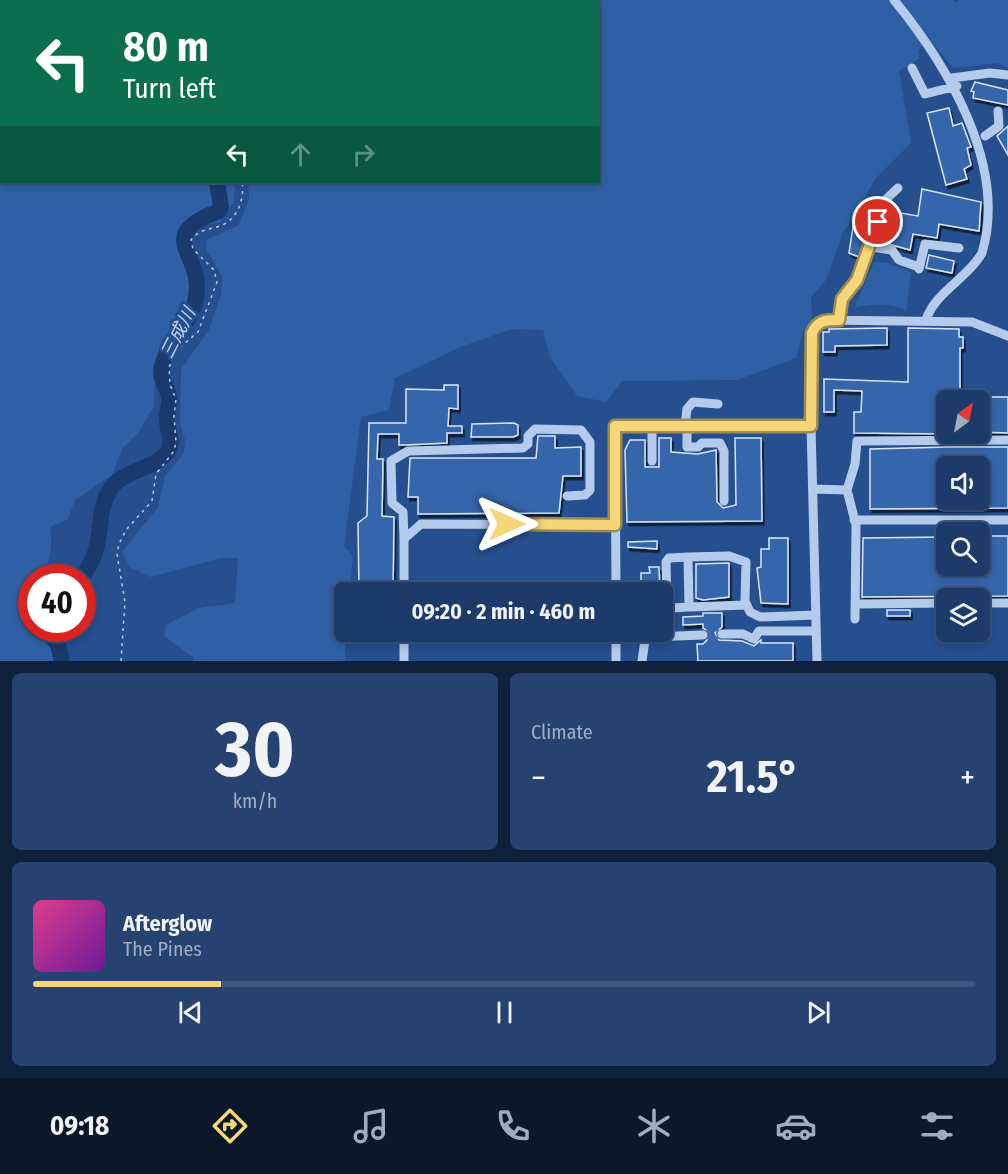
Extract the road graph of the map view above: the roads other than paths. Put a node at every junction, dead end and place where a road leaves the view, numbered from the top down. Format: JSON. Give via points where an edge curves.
{"nodes":[{"id":1,"x":894,"y":0,"type":"edge"},
{"id":2,"x":912,"y":68,"type":"dead end"},
{"id":3,"x":1008,"y":75,"type":"edge"},
{"id":4,"x":955,"y":82,"type":"junction"},
{"id":5,"x":998,"y":111,"type":"dead end"},
{"id":6,"x":992,"y":158,"type":"dead end"},
{"id":7,"x":898,"y":188,"type":"dead end"},
{"id":8,"x":871,"y":247,"type":"junction"},
{"id":9,"x":959,"y":248,"type":"dead end"},
{"id":10,"x":839,"y":320,"type":"junction"},
{"id":11,"x":926,"y":320,"type":"junction"},
{"id":12,"x":1008,"y":336,"type":"edge"},
{"id":13,"x":718,"y":404,"type":"dead end"},
{"id":14,"x":652,"y":426,"type":"junction"},
{"id":15,"x":686,"y":426,"type":"junction"},
{"id":16,"x":811,"y":426,"type":"junction"},
{"id":17,"x":1008,"y":440,"type":"edge"},
{"id":18,"x":652,"y":461,"type":"dead end"},
{"id":19,"x":813,"y":489,"type":"junction"},
{"id":20,"x":847,"y":490,"type":"junction"},
{"id":21,"x":567,"y":496,"type":"dead end"},
{"id":22,"x":724,"y":501,"type":"dead end"},
{"id":23,"x":854,"y":520,"type":"junction"},
{"id":24,"x":1008,"y":520,"type":"edge"},
{"id":25,"x":615,"y":525,"type":"junction"},
{"id":26,"x":404,"y":539,"type":"junction"},
{"id":27,"x":688,"y":557,"type":"junction"},
{"id":28,"x":404,"y":582,"type":"edge"},
{"id":29,"x":615,"y":582,"type":"edge"},
{"id":30,"x":936,"y":603,"type":"edge"},
{"id":31,"x":990,"y":603,"type":"edge"},
{"id":32,"x":1008,"y":603,"type":"edge"},
{"id":33,"x":855,"y":604,"type":"junction"},
{"id":34,"x":747,"y":605,"type":"junction"},
{"id":35,"x":689,"y":607,"type":"junction"},
{"id":36,"x":816,"y":615,"type":"junction"},
{"id":37,"x":855,"y":620,"type":"dead end"},
{"id":38,"x":816,"y":631,"type":"junction"},
{"id":39,"x":722,"y":634,"type":"tunnel mouth"},
{"id":40,"x":703,"y":635,"type":"tunnel mouth"},
{"id":41,"x":404,"y":642,"type":"edge"},
{"id":42,"x":616,"y":642,"type":"edge"},
{"id":43,"x":404,"y":661,"type":"edge"},
{"id":44,"x":616,"y":661,"type":"edge"},
{"id":45,"x":642,"y":661,"type":"edge"},
{"id":46,"x":817,"y":661,"type":"edge"}],
"edges":[{"from":1,"to":4,"type":"street"},
{"from":2,"to":4,"type":"street","via":[[926,94]]},
{"from":3,"to":4,"type":"street","via":[[990,73]]},
{"from":4,"to":5,"type":"street","via":[[986,140],[999,126]]},
{"from":6,"to":11,"type":"street","via":[[996,195],[989,238],[973,266],[936,302]]},
{"from":7,"to":8,"type":"street","via":[[883,202]]},
{"from":8,"to":9,"type":"street","via":[[892,250],[899,260],[919,268],[925,244]]},
{"from":8,"to":10,"type":"street","via":[[857,280],[842,299]]},
{"from":10,"to":11,"type":"street"},
{"from":10,"to":16,"type":"street","via":[[825,320],[812,333]]},
{"from":11,"to":12,"type":"street","via":[[972,322]]},
{"from":13,"to":15,"type":"street","via":[[693,402],[687,409]]},
{"from":14,"to":15,"type":"street"},
{"from":14,"to":18,"type":"street"},
{"from":14,"to":25,"type":"street","via":[[615,426]]},
{"from":15,"to":16,"type":"street"},
{"from":15,"to":22,"type":"street","via":[[687,447],[720,443],[724,451]]},
{"from":16,"to":19,"type":"street"},
{"from":17,"to":20,"type":"street","via":[[857,441]]},
{"from":19,"to":20,"type":"street"},
{"from":19,"to":36,"type":"street"},
{"from":20,"to":23,"type":"street"},
{"from":21,"to":26,"type":"street","via":[[585,495],[591,490],[590,441],[581,430],[535,429],[523,448],[408,451],[391,461],[392,503],[403,512]]},
{"from":23,"to":24,"type":"street"},
{"from":23,"to":33,"type":"street"},
{"from":25,"to":26,"type":"street","via":[[421,524]]},
{"from":25,"to":29,"type":"street"},
{"from":26,"to":28,"type":"street"},
{"from":27,"to":34,"type":"street","via":[[729,556],[746,562]]},
{"from":27,"to":35,"type":"street"},
{"from":27,"to":35,"type":"street","via":[[669,558],[666,573],[667,604],[671,608]]},
{"from":30,"to":33,"type":"street"},
{"from":31,"to":32,"type":"street"},
{"from":33,"to":37,"type":"street"},
{"from":34,"to":35,"type":"street"},
{"from":34,"to":36,"type":"street","via":[[750,612],[760,617]]},
{"from":36,"to":38,"type":"street"},
{"from":38,"to":39,"type":"street","via":[[759,631],[754,639],[743,634]]},
{"from":38,"to":46,"type":"street"},
{"from":40,"to":45,"type":"street","via":[[645,640]]},
{"from":41,"to":43,"type":"street"},
{"from":42,"to":44,"type":"street"}]}
